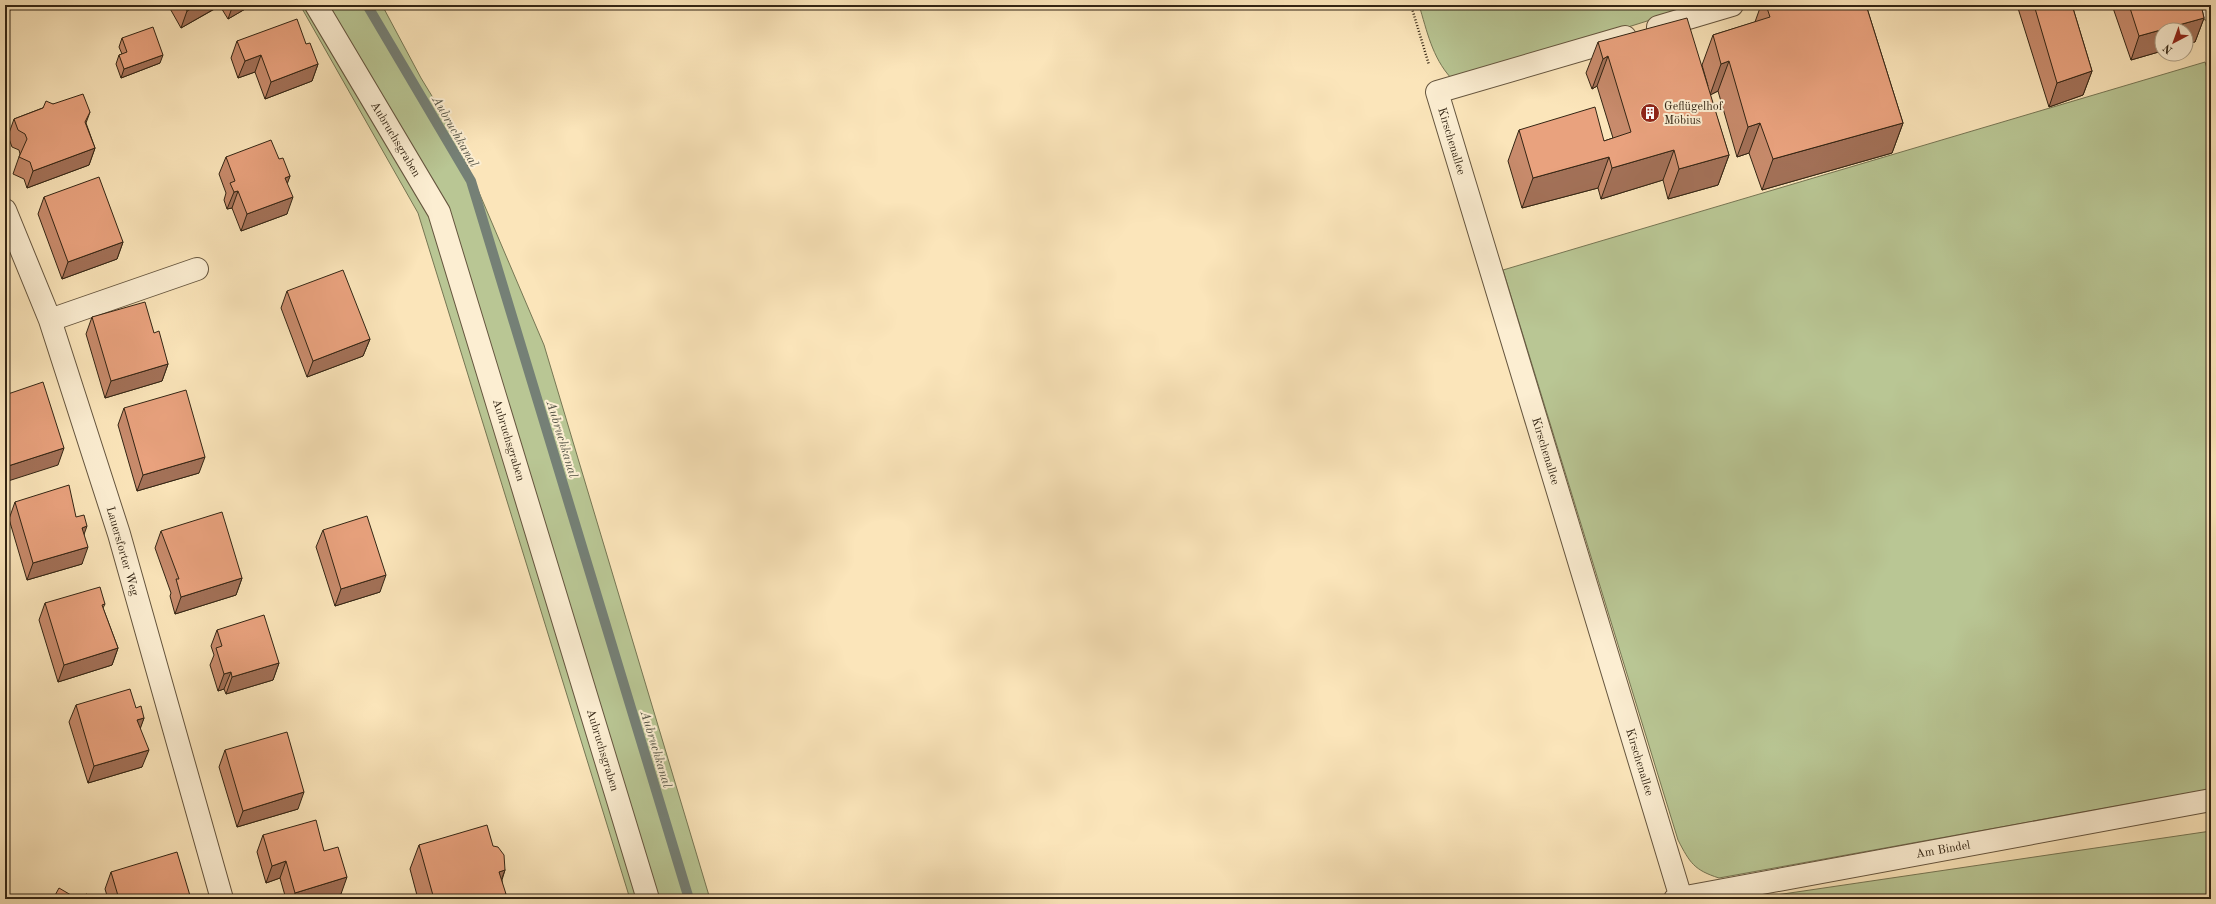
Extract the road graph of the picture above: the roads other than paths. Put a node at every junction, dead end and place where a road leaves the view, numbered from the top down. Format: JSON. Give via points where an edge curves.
{"nodes":[{"id":1,"x":316,"y":5,"type":"edge"},
{"id":2,"x":1732,"y":5,"type":"edge"},
{"id":3,"x":2210,"y":5,"type":"edge"},
{"id":4,"x":2211,"y":10,"type":"edge"},
{"id":5,"x":5,"y":210,"type":"edge"},
{"id":6,"x":197,"y":269,"type":"dead end"},
{"id":7,"x":50,"y":320,"type":"junction"},
{"id":8,"x":2211,"y":800,"type":"edge"},
{"id":9,"x":1678,"y":898,"type":"edge"},
{"id":10,"x":222,"y":899,"type":"edge"},
{"id":11,"x":648,"y":899,"type":"edge"}],
"edges":[{"from":1,"to":11,"type":"street","name":"Aubruchsgraben","via":[[440,212]]},
{"from":2,"to":9,"type":"street","name":"Kirschenallee","via":[[1437,92]]},
{"from":3,"to":4,"type":"street"},
{"from":5,"to":7,"type":"street","name":"Lauersforter Weg"},
{"from":6,"to":7,"type":"street"},
{"from":7,"to":10,"type":"street","name":"Lauersforter Weg","via":[[119,534]]},
{"from":8,"to":9,"type":"street","name":"Am Bindel"}]}
